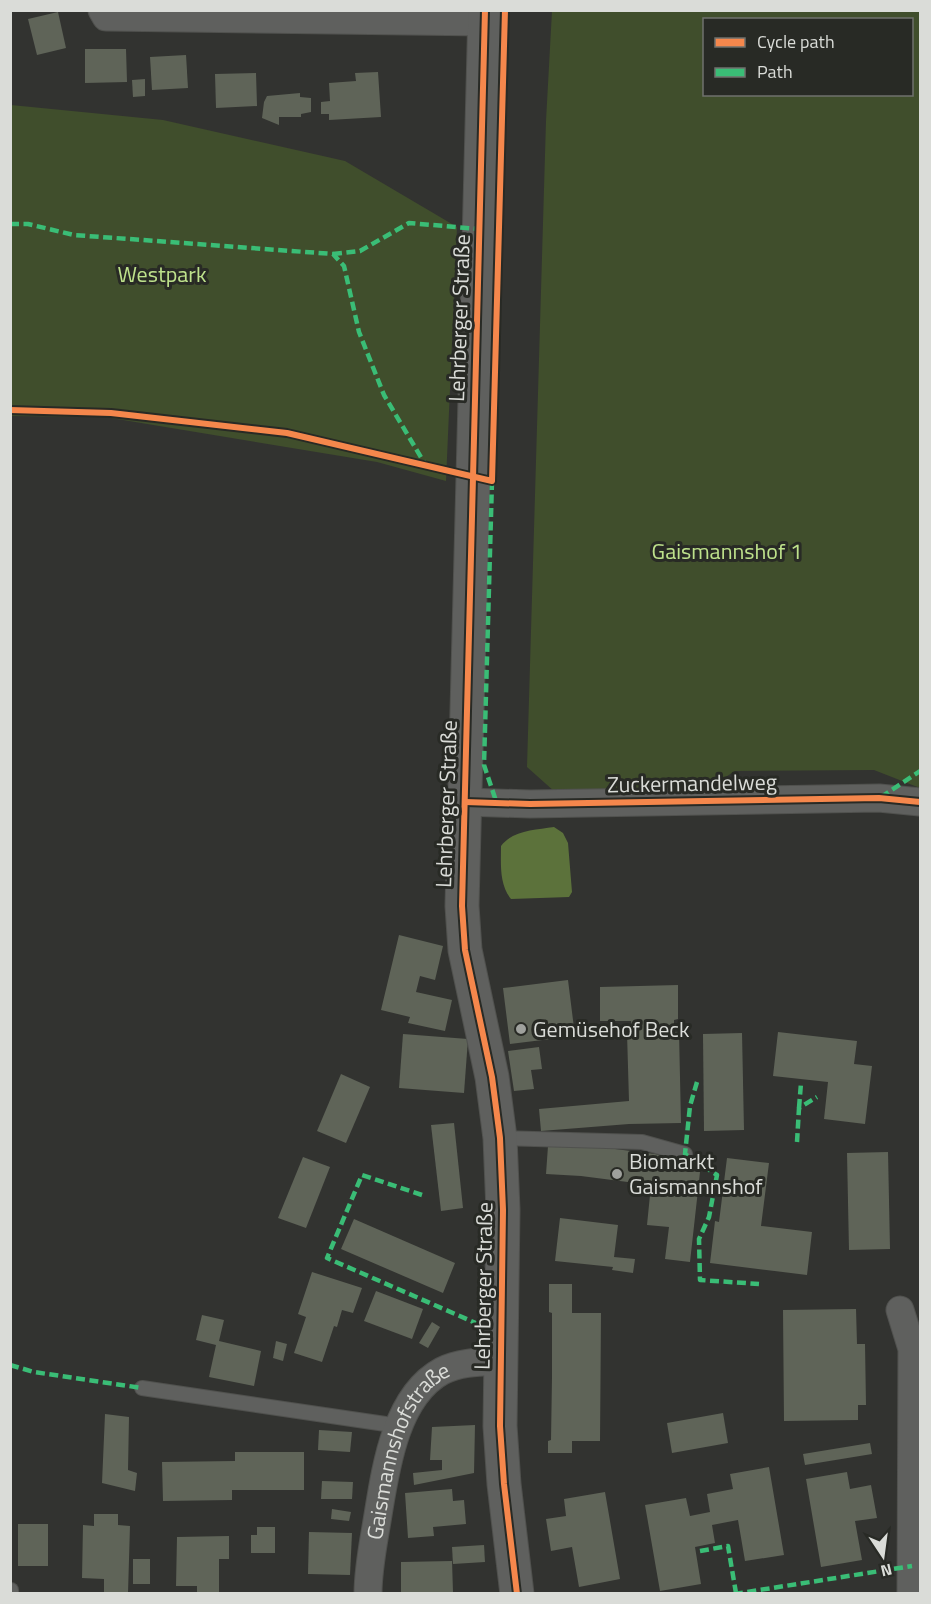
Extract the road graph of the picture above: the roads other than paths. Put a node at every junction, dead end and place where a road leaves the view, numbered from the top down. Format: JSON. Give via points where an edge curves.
{"nodes":[{"id":1,"x":102,"y":10,"type":"edge"},
{"id":2,"x":485,"y":16,"type":"edge"},
{"id":3,"x":465,"y":802,"type":"junction"},
{"id":4,"x":921,"y":802,"type":"edge"},
{"id":5,"x":500,"y":1138,"type":"junction"},
{"id":6,"x":685,"y":1154,"type":"dead end"},
{"id":7,"x":900,"y":1310,"type":"dead end"},
{"id":8,"x":500,"y":1361,"type":"junction"},
{"id":9,"x":142,"y":1388,"type":"dead end"},
{"id":10,"x":399,"y":1426,"type":"junction"},
{"id":11,"x":368,"y":1593,"type":"edge"},
{"id":12,"x":518,"y":1593,"type":"edge"},
{"id":13,"x":911,"y":1593,"type":"edge"}],
"edges":[{"from":1,"to":2,"type":"street","via":[[106,17]]},
{"from":2,"to":3,"type":"street","name":"Lehrberger Straße"},
{"from":3,"to":4,"type":"street","name":"Zuckermandelweg","via":[[879,798]]},
{"from":3,"to":5,"type":"street","name":"Lehrberger Straße","via":[[463,938],[492,1077]]},
{"from":5,"to":6,"type":"lane","via":[[642,1142]]},
{"from":5,"to":8,"type":"street","name":"Lehrberger Straße"},
{"from":7,"to":13,"type":"street","via":[[912,1349]]},
{"from":8,"to":10,"type":"street","name":"Gaismannshofstraße","via":[[469,1363],[441,1372],[417,1393]]},
{"from":8,"to":12,"type":"street","name":"Lehrberger Straße","via":[[501,1456]]},
{"from":9,"to":10,"type":"lane"},
{"from":10,"to":11,"type":"street","name":"Gaismannshofstraße","via":[[384,1476]]}]}
